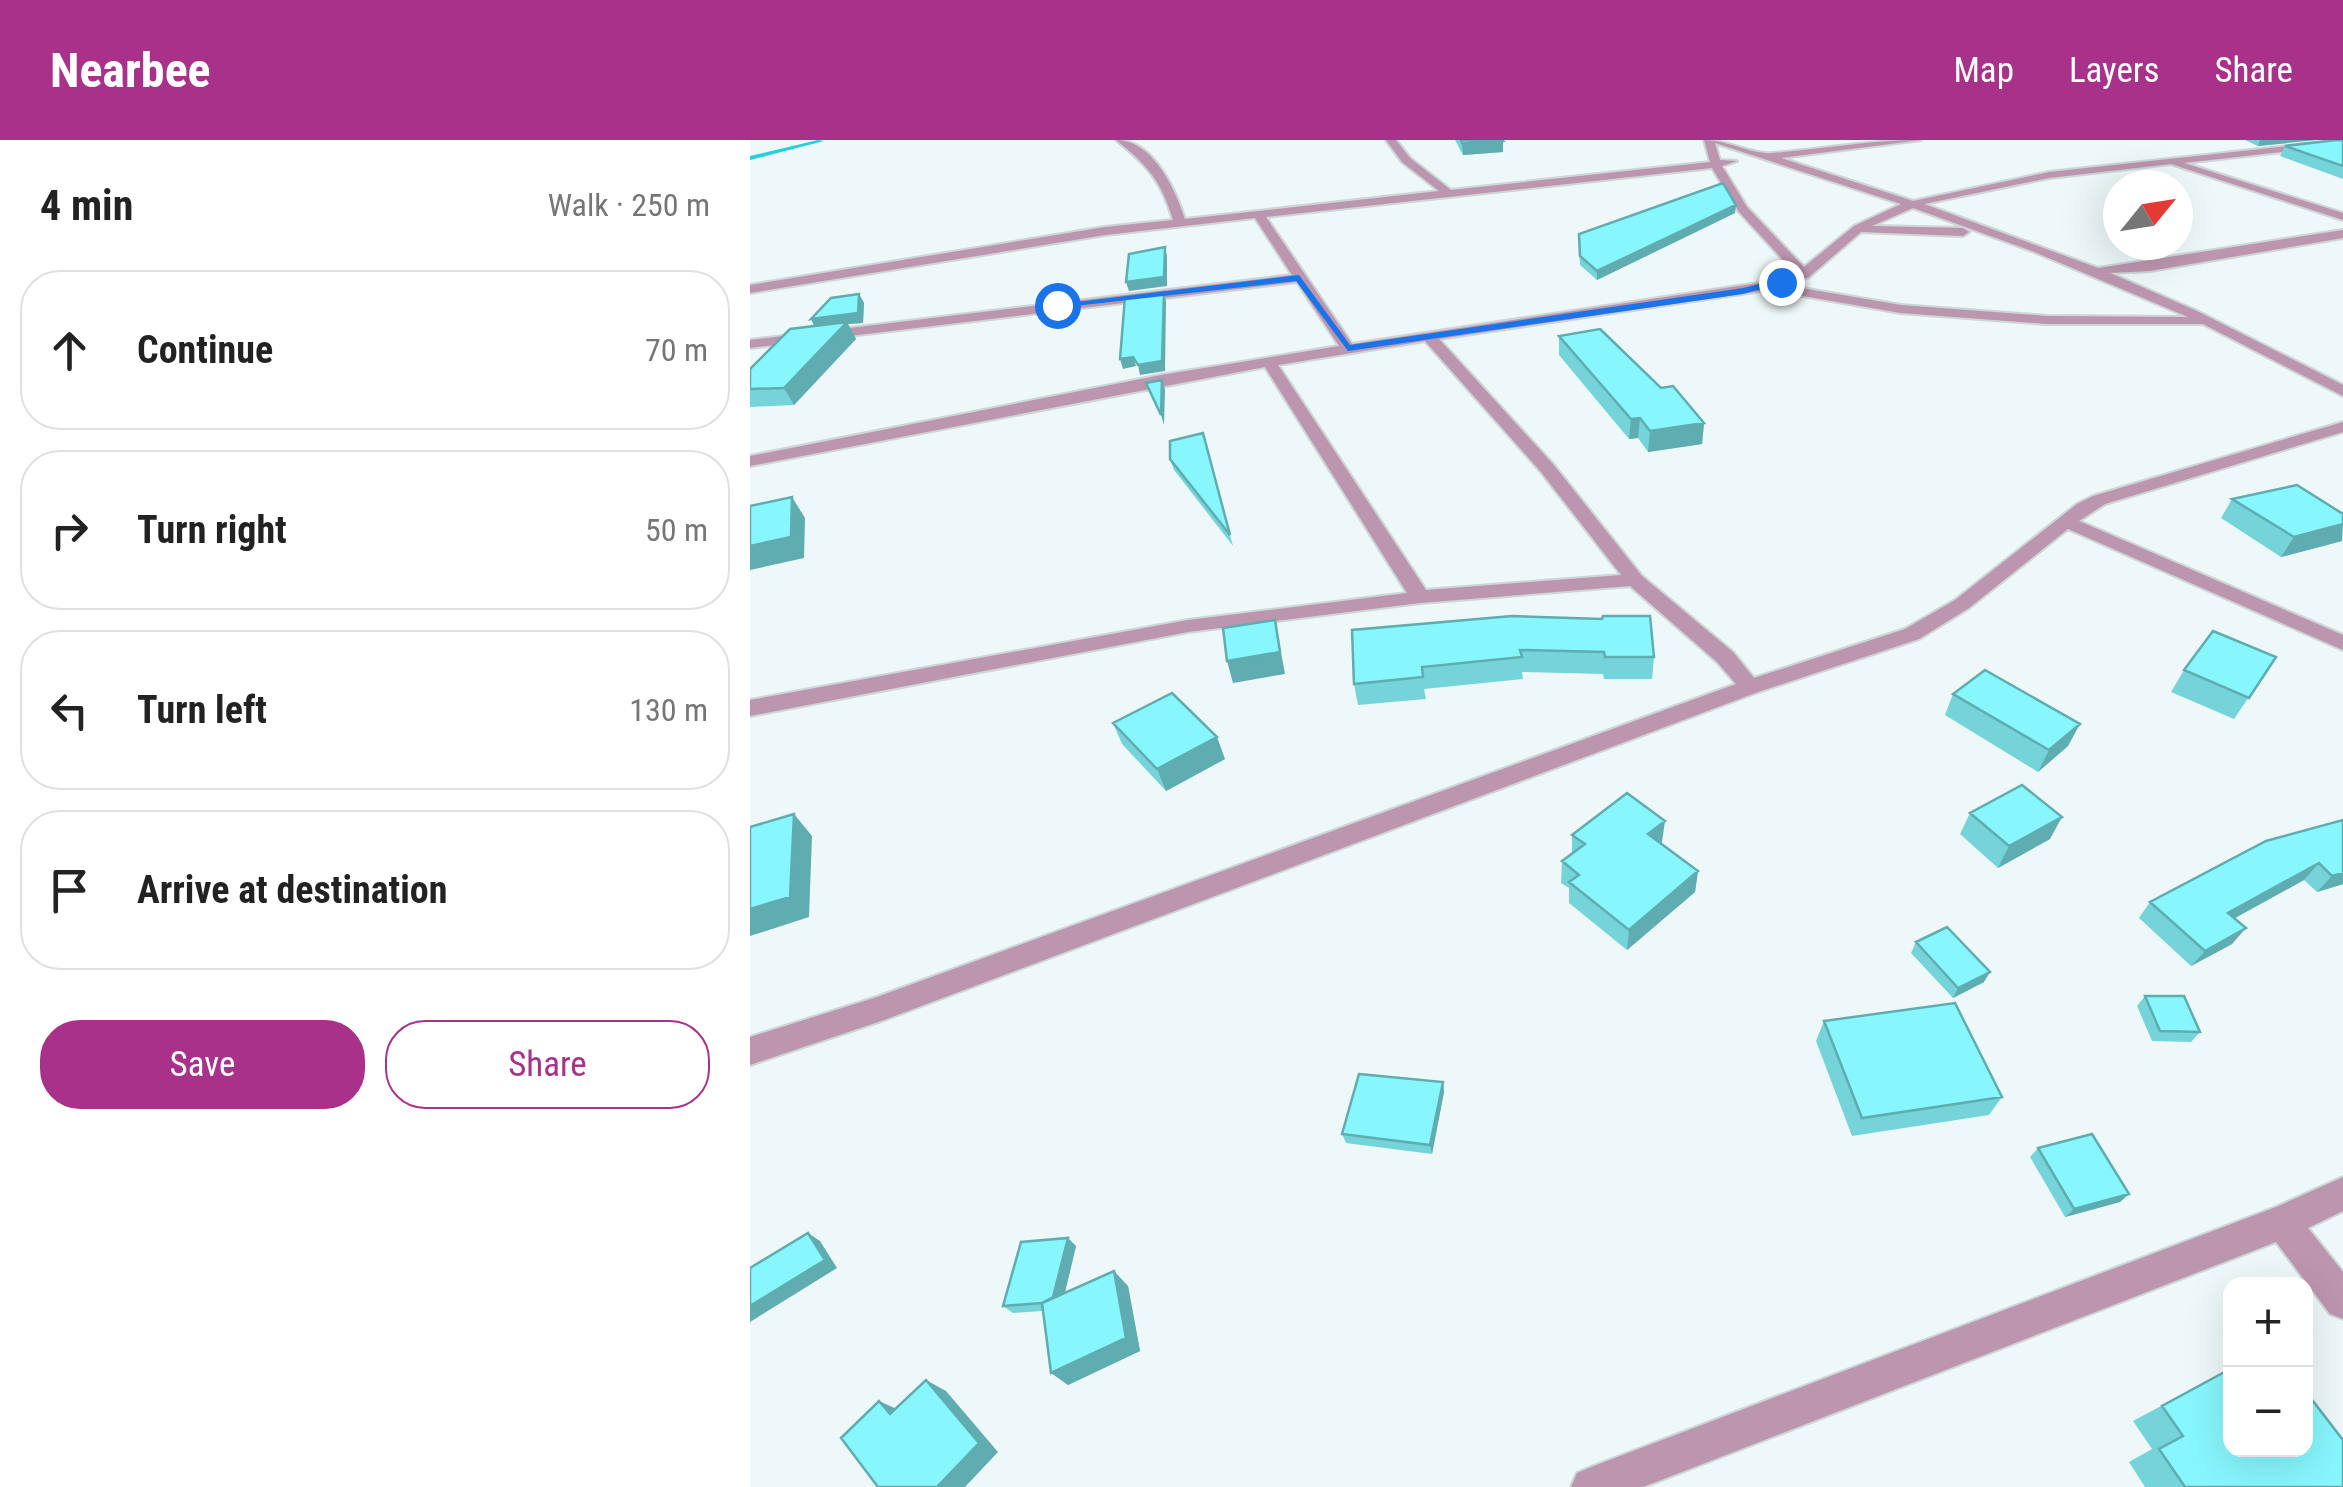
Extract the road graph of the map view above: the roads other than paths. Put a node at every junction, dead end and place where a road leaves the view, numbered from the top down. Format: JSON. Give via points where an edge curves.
{"nodes":[{"id":1,"x":1121,"y":140,"type":"edge"},
{"id":2,"x":1391,"y":140,"type":"edge"},
{"id":3,"x":1712,"y":140,"type":"edge"},
{"id":4,"x":1916,"y":140,"type":"edge"},
{"id":5,"x":2343,"y":142,"type":"edge"},
{"id":6,"x":1764,"y":156,"type":"junction"},
{"id":7,"x":2164,"y":161,"type":"junction"},
{"id":8,"x":1716,"y":164,"type":"junction"},
{"id":9,"x":1450,"y":194,"type":"junction"},
{"id":10,"x":1909,"y":204,"type":"junction"},
{"id":11,"x":1259,"y":215,"type":"junction"},
{"id":12,"x":2343,"y":217,"type":"edge"},
{"id":13,"x":1180,"y":222,"type":"junction"},
{"id":14,"x":1858,"y":229,"type":"junction"},
{"id":15,"x":1985,"y":232,"type":"junction"},
{"id":16,"x":2343,"y":234,"type":"edge"},
{"id":17,"x":2093,"y":270,"type":"junction"},
{"id":18,"x":1804,"y":274,"type":"junction"},
{"id":19,"x":1299,"y":278,"type":"junction"},
{"id":20,"x":1768,"y":286,"type":"junction"},
{"id":21,"x":750,"y":288,"type":"edge"},
{"id":22,"x":2215,"y":321,"type":"junction"},
{"id":23,"x":1428,"y":336,"type":"junction"},
{"id":24,"x":750,"y":344,"type":"edge"},
{"id":25,"x":1348,"y":348,"type":"junction"},
{"id":26,"x":1269,"y":362,"type":"junction"},
{"id":27,"x":2343,"y":391,"type":"edge"},
{"id":28,"x":2343,"y":427,"type":"edge"},
{"id":29,"x":750,"y":461,"type":"edge"},
{"id":30,"x":2066,"y":522,"type":"junction"},
{"id":31,"x":1636,"y":580,"type":"junction"},
{"id":32,"x":1420,"y":596,"type":"junction"},
{"id":33,"x":2343,"y":643,"type":"edge"},
{"id":34,"x":1750,"y":687,"type":"junction"},
{"id":35,"x":750,"y":708,"type":"edge"},
{"id":36,"x":750,"y":1051,"type":"edge"},
{"id":37,"x":2343,"y":1194,"type":"edge"},
{"id":38,"x":2282,"y":1222,"type":"junction"},
{"id":39,"x":2343,"y":1302,"type":"edge"},
{"id":40,"x":1591,"y":1487,"type":"edge"}],
"edges":[{"from":1,"to":13,"type":"street","via":[[1168,185]]},
{"from":2,"to":9,"type":"street"},
{"from":3,"to":6,"type":"street"},
{"from":3,"to":8,"type":"street"},
{"from":4,"to":6,"type":"street"},
{"from":5,"to":7,"type":"street"},
{"from":6,"to":8,"type":"street"},
{"from":6,"to":10,"type":"street"},
{"from":7,"to":10,"type":"street","via":[[2026,179]]},
{"from":7,"to":12,"type":"street"},
{"from":8,"to":9,"type":"street"},
{"from":8,"to":18,"type":"street","via":[[1741,208]]},
{"from":9,"to":11,"type":"street"},
{"from":10,"to":14,"type":"street"},
{"from":10,"to":15,"type":"street"},
{"from":11,"to":13,"type":"street"},
{"from":11,"to":19,"type":"street"},
{"from":13,"to":21,"type":"street"},
{"from":14,"to":15,"type":"street"},
{"from":14,"to":18,"type":"street"},
{"from":15,"to":17,"type":"street"},
{"from":16,"to":17,"type":"street","via":[[2150,267]]},
{"from":17,"to":22,"type":"street"},
{"from":18,"to":20,"type":"street"},
{"from":19,"to":24,"type":"street"},
{"from":19,"to":25,"type":"street"},
{"from":20,"to":22,"type":"street","via":[[1919,311]]},
{"from":20,"to":23,"type":"street"},
{"from":22,"to":27,"type":"street"},
{"from":23,"to":25,"type":"street"},
{"from":23,"to":31,"type":"street"},
{"from":25,"to":26,"type":"street"},
{"from":26,"to":29,"type":"street"},
{"from":26,"to":32,"type":"street"},
{"from":28,"to":30,"type":"street","via":[[2099,500]]},
{"from":30,"to":33,"type":"street"},
{"from":30,"to":34,"type":"street","via":[[1962,604],[1912,634]]},
{"from":31,"to":32,"type":"street"},
{"from":31,"to":34,"type":"street"},
{"from":32,"to":35,"type":"street","via":[[1188,626]]},
{"from":34,"to":36,"type":"street"},
{"from":37,"to":38,"type":"street"},
{"from":38,"to":39,"type":"street"},
{"from":38,"to":40,"type":"street"}]}
